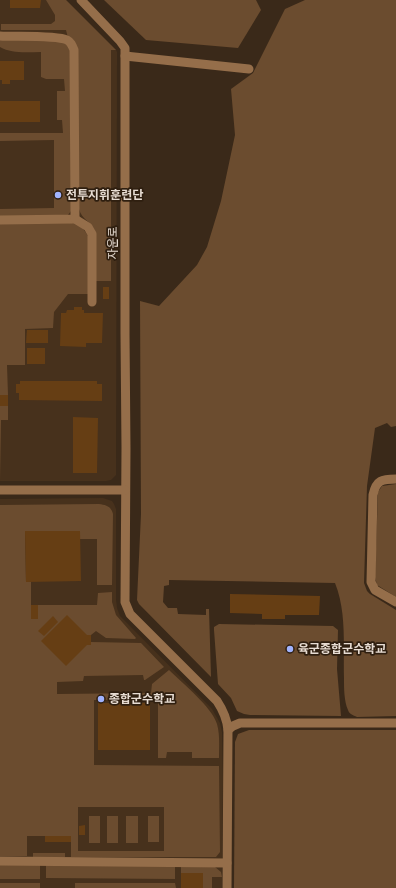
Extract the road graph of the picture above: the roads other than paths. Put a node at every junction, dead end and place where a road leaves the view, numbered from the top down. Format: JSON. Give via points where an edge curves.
{"nodes":[{"id":1,"x":81,"y":0,"type":"edge"},
{"id":2,"x":0,"y":36,"type":"edge"},
{"id":3,"x":125,"y":56,"type":"junction"},
{"id":4,"x":249,"y":70,"type":"dead end"},
{"id":5,"x":75,"y":219,"type":"junction"},
{"id":6,"x":0,"y":220,"type":"edge"},
{"id":7,"x":92,"y":302,"type":"dead end"},
{"id":8,"x":396,"y":479,"type":"edge"},
{"id":9,"x":0,"y":490,"type":"edge"},
{"id":10,"x":125,"y":490,"type":"junction"},
{"id":11,"x":396,"y":602,"type":"edge"},
{"id":12,"x":223,"y":710,"type":"junction"},
{"id":13,"x":240,"y":723,"type":"junction"},
{"id":14,"x":396,"y":723,"type":"edge"},
{"id":15,"x":228,"y":730,"type":"junction"},
{"id":16,"x":0,"y":861,"type":"edge"},
{"id":17,"x":227,"y":863,"type":"junction"},
{"id":18,"x":227,"y":888,"type":"edge"}],
"edges":[{"from":1,"to":3,"type":"street","name":"자운로","via":[[120,41],[125,48]]},
{"from":2,"to":5,"type":"street","via":[[56,37],[72,44]]},
{"from":3,"to":4,"type":"street"},
{"from":3,"to":10,"type":"street","name":"자운로"},
{"from":5,"to":6,"type":"street"},
{"from":5,"to":7,"type":"street","via":[[88,227],[92,234]]},
{"from":8,"to":11,"type":"street","via":[[380,481],[373,494],[371,582],[375,590]]},
{"from":9,"to":10,"type":"street"},
{"from":10,"to":12,"type":"street","name":"자운로","via":[[126,608]]},
{"from":12,"to":13,"type":"street"},
{"from":12,"to":15,"type":"street"},
{"from":13,"to":14,"type":"street"},
{"from":13,"to":15,"type":"street"},
{"from":15,"to":17,"type":"street"},
{"from":16,"to":17,"type":"street"},
{"from":17,"to":18,"type":"street"}]}
